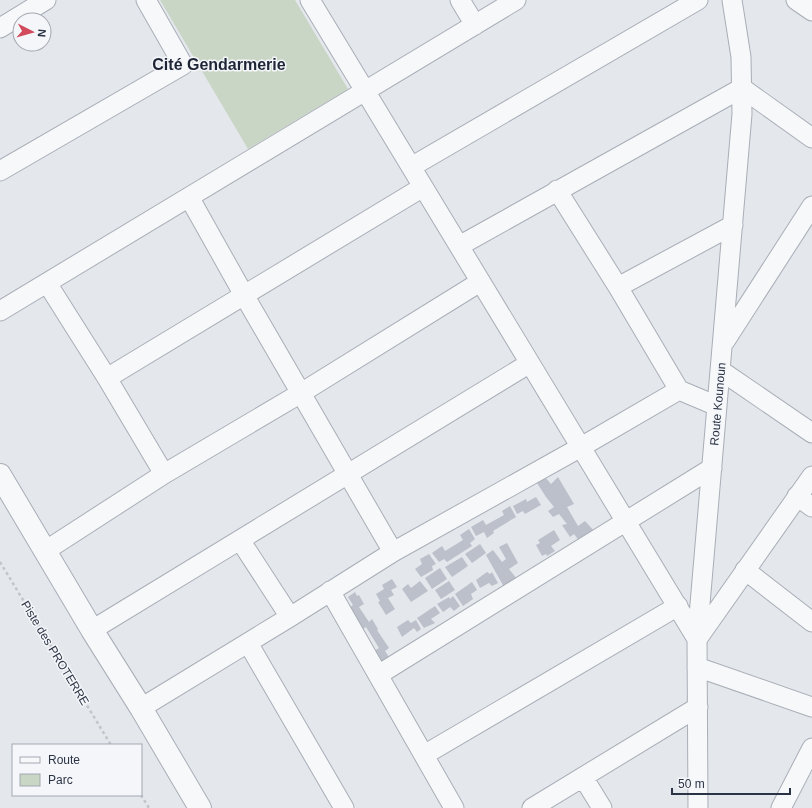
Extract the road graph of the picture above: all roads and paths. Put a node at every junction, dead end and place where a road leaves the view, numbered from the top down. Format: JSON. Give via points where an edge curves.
{"nodes":[{"id":1,"x":46,"y":0,"type":"edge"},
{"id":2,"x":146,"y":0,"type":"edge"},
{"id":3,"x":310,"y":0,"type":"edge"},
{"id":4,"x":460,"y":0,"type":"edge"},
{"id":5,"x":516,"y":0,"type":"edge"},
{"id":6,"x":698,"y":0,"type":"edge"},
{"id":7,"x":732,"y":0,"type":"edge"},
{"id":8,"x":796,"y":0,"type":"edge"},
{"id":9,"x":812,"y":11,"type":"edge"},
{"id":10,"x":475,"y":25,"type":"junction"},
{"id":11,"x":0,"y":28,"type":"edge"},
{"id":12,"x":742,"y":88,"type":"junction"},
{"id":13,"x":365,"y":91,"type":"junction"},
{"id":14,"x":812,"y":138,"type":"edge"},
{"id":15,"x":411,"y":168,"type":"junction"},
{"id":16,"x":0,"y":172,"type":"edge"},
{"id":17,"x":423,"y":187,"type":"junction"},
{"id":18,"x":557,"y":190,"type":"junction"},
{"id":19,"x":189,"y":197,"type":"junction"},
{"id":20,"x":812,"y":206,"type":"edge"},
{"id":21,"x":733,"y":225,"type":"junction"},
{"id":22,"x":459,"y":246,"type":"junction"},
{"id":23,"x":480,"y":282,"type":"junction"},
{"id":24,"x":47,"y":283,"type":"junction"},
{"id":25,"x":618,"y":287,"type":"junction"},
{"id":26,"x":244,"y":295,"type":"junction"},
{"id":27,"x":0,"y":311,"type":"edge"},
{"id":28,"x":723,"y":344,"type":"junction"},
{"id":29,"x":530,"y":363,"type":"junction"},
{"id":30,"x":720,"y":370,"type":"junction"},
{"id":31,"x":107,"y":378,"type":"junction"},
{"id":32,"x":679,"y":390,"type":"junction"},
{"id":33,"x":301,"y":393,"type":"junction"},
{"id":34,"x":717,"y":406,"type":"junction"},
{"id":35,"x":812,"y":433,"type":"edge"},
{"id":36,"x":581,"y":447,"type":"junction"},
{"id":37,"x":712,"y":468,"type":"junction"},
{"id":38,"x":164,"y":474,"type":"junction"},
{"id":39,"x":347,"y":474,"type":"junction"},
{"id":40,"x":0,"y":475,"type":"edge"},
{"id":41,"x":812,"y":476,"type":"edge"},
{"id":42,"x":805,"y":501,"type":"edge"},
{"id":43,"x":626,"y":522,"type":"junction"},
{"id":44,"x":240,"y":540,"type":"junction"},
{"id":45,"x":46,"y":551,"type":"junction"},
{"id":46,"x":393,"y":552,"type":"junction"},
{"id":47,"x":0,"y":562,"type":"edge"},
{"id":48,"x":745,"y":570,"type":"junction"},
{"id":49,"x":330,"y":591,"type":"junction"},
{"id":50,"x":678,"y":606,"type":"junction"},
{"id":51,"x":290,"y":617,"type":"junction"},
{"id":52,"x":812,"y":622,"type":"edge"},
{"id":53,"x":92,"y":630,"type":"junction"},
{"id":54,"x":697,"y":639,"type":"junction"},
{"id":55,"x":248,"y":643,"type":"junction"},
{"id":56,"x":697,"y":667,"type":"junction"},
{"id":57,"x":378,"y":675,"type":"junction"},
{"id":58,"x":698,"y":707,"type":"junction"},
{"id":59,"x":812,"y":707,"type":"edge"},
{"id":60,"x":141,"y":708,"type":"junction"},
{"id":61,"x":109,"y":744,"type":"edge"},
{"id":62,"x":812,"y":748,"type":"edge"},
{"id":63,"x":424,"y":755,"type":"junction"},
{"id":64,"x":583,"y":777,"type":"junction"},
{"id":65,"x":142,"y":796,"type":"edge"},
{"id":66,"x":149,"y":808,"type":"edge"},
{"id":67,"x":200,"y":808,"type":"edge"},
{"id":68,"x":344,"y":808,"type":"edge"},
{"id":69,"x":454,"y":808,"type":"edge"},
{"id":70,"x":532,"y":808,"type":"edge"},
{"id":71,"x":602,"y":808,"type":"edge"},
{"id":72,"x":698,"y":808,"type":"edge"},
{"id":73,"x":781,"y":808,"type":"edge"}],
"edges":[{"from":1,"to":11,"type":"street"},
{"from":2,"to":16,"type":"street","via":[[183,65]]},
{"from":3,"to":13,"type":"street"},
{"from":4,"to":10,"type":"street"},
{"from":5,"to":10,"type":"street"},
{"from":6,"to":15,"type":"street"},
{"from":7,"to":12,"type":"street","name":"Route Kounoun","via":[[741,57]]},
{"from":8,"to":9,"type":"street"},
{"from":10,"to":13,"type":"street"},
{"from":12,"to":14,"type":"street"},
{"from":12,"to":18,"type":"street"},
{"from":12,"to":21,"type":"street","name":"Route Kounoun"},
{"from":13,"to":15,"type":"street"},
{"from":13,"to":19,"type":"street"},
{"from":15,"to":17,"type":"street"},
{"from":17,"to":22,"type":"street"},
{"from":17,"to":26,"type":"street"},
{"from":18,"to":22,"type":"street"},
{"from":18,"to":25,"type":"street"},
{"from":19,"to":24,"type":"street"},
{"from":19,"to":26,"type":"street"},
{"from":20,"to":28,"type":"street"},
{"from":21,"to":25,"type":"street"},
{"from":21,"to":28,"type":"street","name":"Route Kounoun"},
{"from":22,"to":23,"type":"street"},
{"from":23,"to":29,"type":"street"},
{"from":23,"to":33,"type":"street"},
{"from":24,"to":27,"type":"street"},
{"from":24,"to":31,"type":"street"},
{"from":25,"to":32,"type":"street"},
{"from":26,"to":31,"type":"street"},
{"from":26,"to":33,"type":"street"},
{"from":28,"to":30,"type":"street","name":"Route Kounoun"},
{"from":29,"to":36,"type":"street"},
{"from":29,"to":39,"type":"street"},
{"from":30,"to":34,"type":"street","name":"Route Kounoun"},
{"from":30,"to":35,"type":"street"},
{"from":31,"to":38,"type":"street"},
{"from":32,"to":34,"type":"street"},
{"from":32,"to":36,"type":"street"},
{"from":33,"to":38,"type":"street"},
{"from":33,"to":39,"type":"street"},
{"from":34,"to":37,"type":"street","name":"Route Kounoun"},
{"from":36,"to":43,"type":"street"},
{"from":36,"to":46,"type":"street"},
{"from":37,"to":43,"type":"street"},
{"from":37,"to":54,"type":"street","name":"Route Kounoun"},
{"from":38,"to":45,"type":"street"},
{"from":39,"to":44,"type":"street"},
{"from":39,"to":46,"type":"street"},
{"from":40,"to":45,"type":"street"},
{"from":41,"to":42,"type":"street"},
{"from":42,"to":48,"type":"street"},
{"from":43,"to":50,"type":"street"},
{"from":43,"to":57,"type":"street"},
{"from":44,"to":51,"type":"street"},
{"from":44,"to":53,"type":"street"},
{"from":45,"to":53,"type":"street"},
{"from":46,"to":49,"type":"street"},
{"from":47,"to":61,"type":"path","name":"Piste des PROTERRE"},
{"from":48,"to":52,"type":"street"},
{"from":48,"to":54,"type":"street"},
{"from":49,"to":51,"type":"street"},
{"from":49,"to":57,"type":"street"},
{"from":50,"to":54,"type":"street"},
{"from":50,"to":63,"type":"street"},
{"from":51,"to":55,"type":"street"},
{"from":53,"to":60,"type":"street"},
{"from":54,"to":56,"type":"street","name":"Route Kounoun"},
{"from":55,"to":60,"type":"street"},
{"from":55,"to":68,"type":"street"},
{"from":56,"to":58,"type":"street","name":"Route Kounoun"},
{"from":56,"to":59,"type":"street"},
{"from":57,"to":63,"type":"street"},
{"from":58,"to":64,"type":"street"},
{"from":58,"to":72,"type":"street","name":"Route Kounoun"},
{"from":60,"to":67,"type":"street"},
{"from":62,"to":73,"type":"street"},
{"from":63,"to":69,"type":"street"},
{"from":64,"to":70,"type":"street"},
{"from":64,"to":71,"type":"street"},
{"from":65,"to":66,"type":"path"}]}
